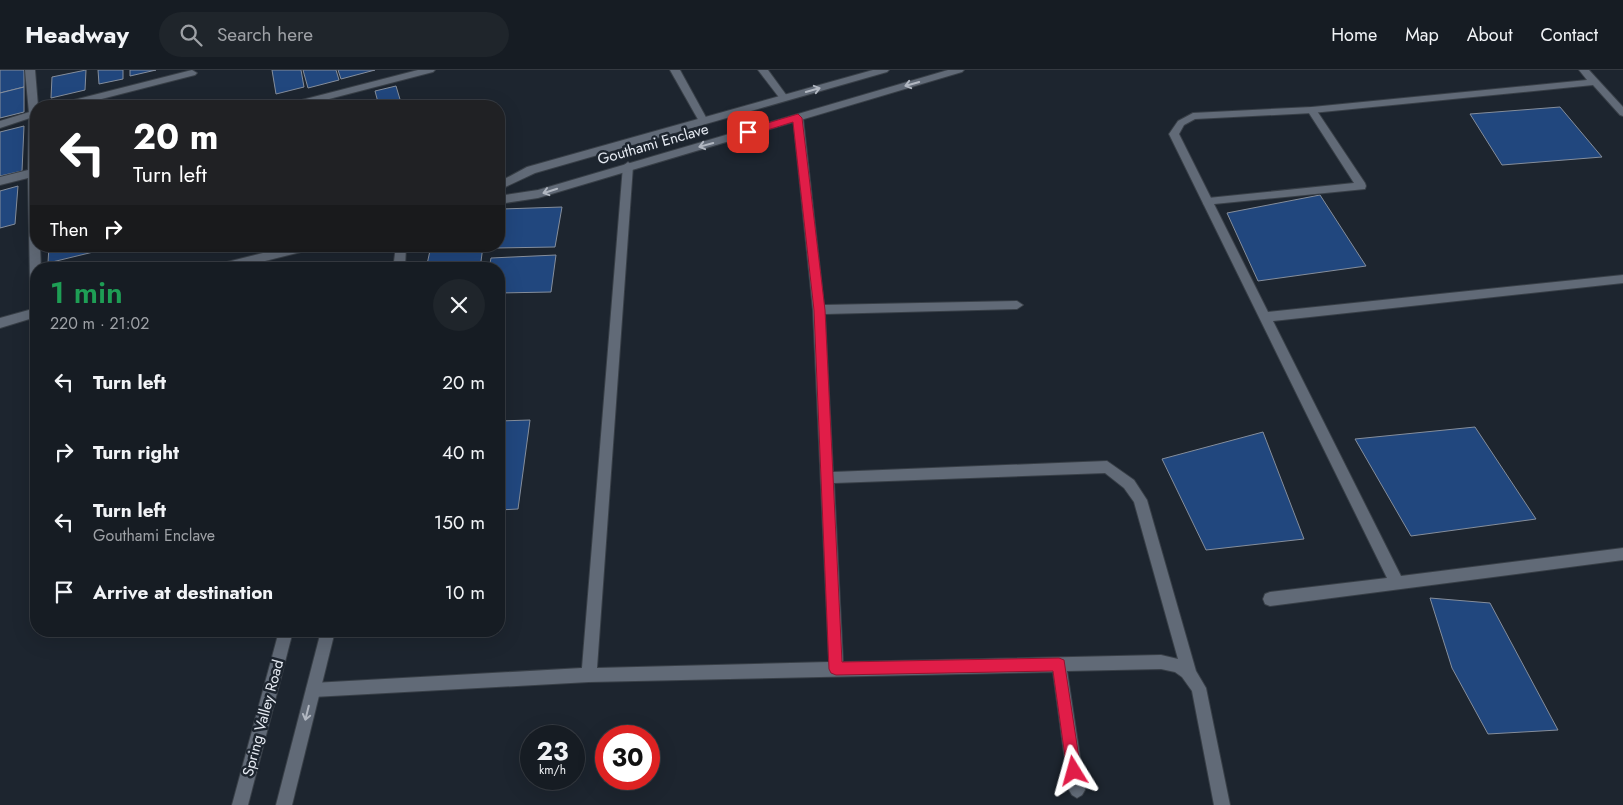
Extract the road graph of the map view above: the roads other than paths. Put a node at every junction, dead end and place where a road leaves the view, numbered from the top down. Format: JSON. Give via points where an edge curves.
{"nodes":[{"id":1,"x":30,"y":70,"type":"edge"},
{"id":2,"x":430,"y":70,"type":"edge"},
{"id":3,"x":676,"y":70,"type":"edge"},
{"id":4,"x":764,"y":70,"type":"edge"},
{"id":5,"x":884,"y":70,"type":"edge"},
{"id":6,"x":959,"y":70,"type":"edge"},
{"id":7,"x":1584,"y":70,"type":"edge"},
{"id":8,"x":192,"y":73,"type":"dead end"},
{"id":9,"x":1595,"y":82,"type":"junction"},
{"id":10,"x":784,"y":98,"type":"junction"},
{"id":11,"x":33,"y":100,"type":"edge"},
{"id":12,"x":86,"y":100,"type":"edge"},
{"id":13,"x":313,"y":100,"type":"edge"},
{"id":14,"x":1312,"y":110,"type":"junction"},
{"id":15,"x":1623,"y":113,"type":"edge"},
{"id":16,"x":30,"y":115,"type":"edge"},
{"id":17,"x":798,"y":118,"type":"junction"},
{"id":18,"x":703,"y":121,"type":"junction"},
{"id":19,"x":0,"y":125,"type":"edge"},
{"id":20,"x":628,"y":166,"type":"junction"},
{"id":21,"x":30,"y":174,"type":"edge"},
{"id":22,"x":0,"y":181,"type":"edge"},
{"id":23,"x":505,"y":183,"type":"edge"},
{"id":24,"x":505,"y":199,"type":"edge"},
{"id":25,"x":1208,"y":202,"type":"junction"},
{"id":26,"x":284,"y":252,"type":"edge"},
{"id":27,"x":244,"y":262,"type":"edge"},
{"id":28,"x":1623,"y":279,"type":"edge"},
{"id":29,"x":1017,"y":305,"type":"dead end"},
{"id":30,"x":819,"y":310,"type":"junction"},
{"id":31,"x":30,"y":315,"type":"edge"},
{"id":32,"x":1266,"y":318,"type":"junction"},
{"id":33,"x":0,"y":323,"type":"edge"},
{"id":34,"x":827,"y":478,"type":"junction"},
{"id":35,"x":1623,"y":554,"type":"edge"},
{"id":36,"x":1397,"y":583,"type":"junction"},
{"id":37,"x":1270,"y":599,"type":"dead end"},
{"id":38,"x":284,"y":637,"type":"edge"},
{"id":39,"x":326,"y":637,"type":"edge"},
{"id":40,"x":1059,"y":664,"type":"junction"},
{"id":41,"x":836,"y":669,"type":"junction"},
{"id":42,"x":1189,"y":671,"type":"junction"},
{"id":43,"x":589,"y":675,"type":"junction"},
{"id":44,"x":313,"y":690,"type":"junction"},
{"id":45,"x":1077,"y":790,"type":"dead end"},
{"id":46,"x":240,"y":805,"type":"edge"},
{"id":47,"x":284,"y":805,"type":"edge"},
{"id":48,"x":1222,"y":805,"type":"edge"}],
"edges":[{"from":1,"to":11,"type":"street"},
{"from":2,"to":13,"type":"street"},
{"from":3,"to":18,"type":"street"},
{"from":4,"to":10,"type":"street"},
{"from":10,"to":5,"type":"street","name":"Gouthami Enclave","one_way":true},
{"from":6,"to":17,"type":"street","name":"Gouthami Enclave","one_way":true},
{"from":7,"to":9,"type":"street"},
{"from":8,"to":12,"type":"street"},
{"from":9,"to":14,"type":"street"},
{"from":9,"to":15,"type":"street"},
{"from":10,"to":18,"type":"street","name":"Gouthami Enclave"},
{"from":14,"to":25,"type":"street","via":[[1193,116],[1180,123],[1174,134]]},
{"from":14,"to":25,"type":"street","via":[[1361,186]]},
{"from":16,"to":19,"type":"street"},
{"from":17,"to":20,"type":"street","name":"Gouthami Enclave","one_way":true},
{"from":17,"to":30,"type":"street"},
{"from":18,"to":23,"type":"street","name":"Gouthami Enclave","via":[[531,170]]},
{"from":20,"to":24,"type":"street","name":"Gouthami Enclave","one_way":true,"via":[[538,194]]},
{"from":20,"to":43,"type":"street"},
{"from":21,"to":22,"type":"street"},
{"from":25,"to":32,"type":"street"},
{"from":26,"to":27,"type":"street"},
{"from":28,"to":32,"type":"street"},
{"from":29,"to":30,"type":"street"},
{"from":30,"to":34,"type":"street"},
{"from":31,"to":33,"type":"street"},
{"from":32,"to":36,"type":"street"},
{"from":34,"to":41,"type":"street"},
{"from":34,"to":42,"type":"street","via":[[1107,467],[1129,484],[1140,500]]},
{"from":35,"to":36,"type":"street"},
{"from":36,"to":37,"type":"street"},
{"from":38,"to":46,"type":"street","name":"Spring Valley Road"},
{"from":39,"to":44,"type":"street"},
{"from":40,"to":41,"type":"street"},
{"from":40,"to":42,"type":"street","via":[[1161,662],[1177,664]]},
{"from":40,"to":45,"type":"street"},
{"from":41,"to":43,"type":"street"},
{"from":42,"to":48,"type":"street","via":[[1199,688]]},
{"from":43,"to":44,"type":"street"},
{"from":44,"to":47,"type":"street","one_way":true}]}
